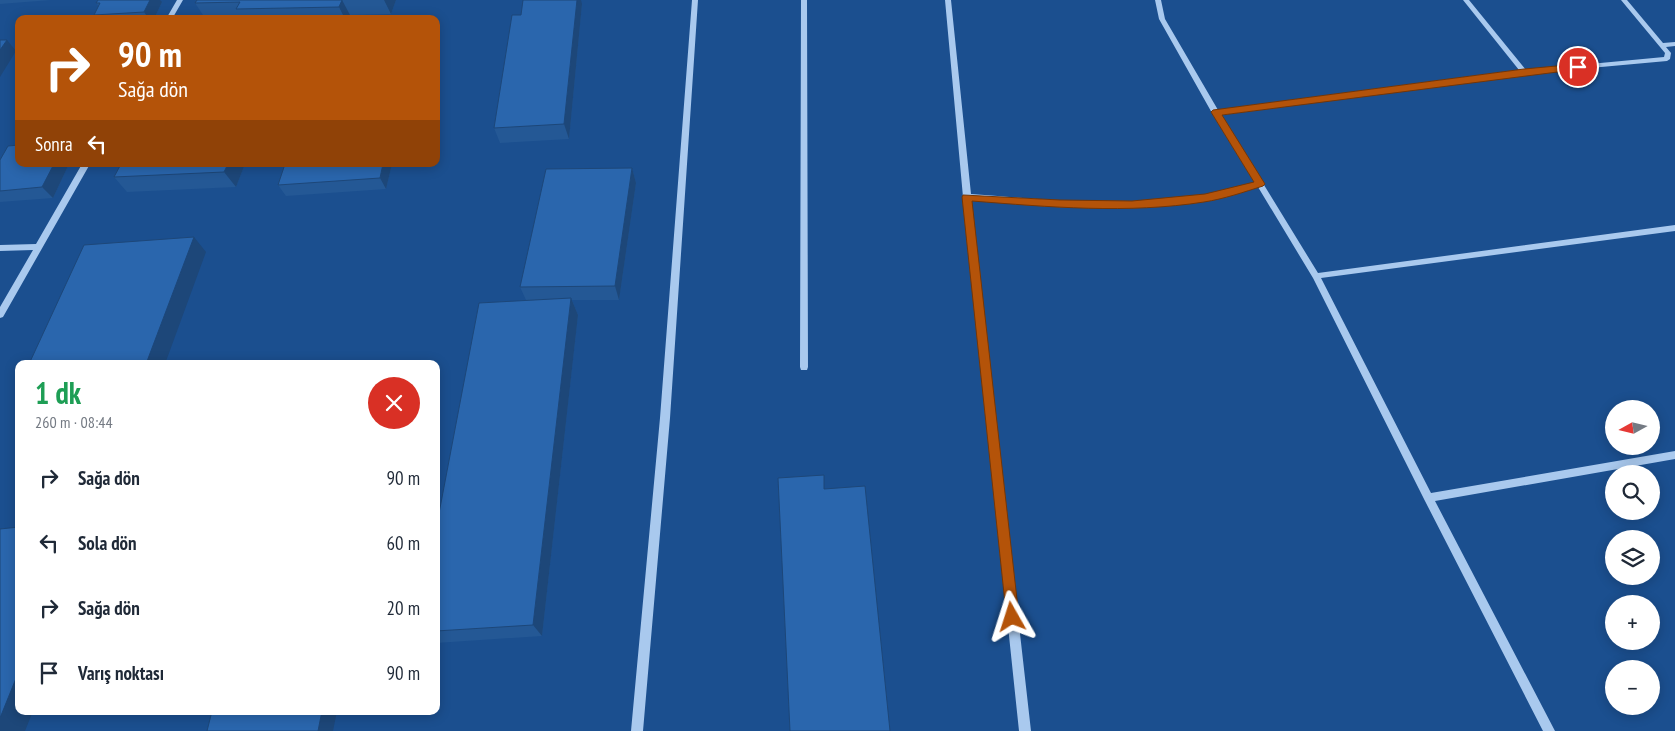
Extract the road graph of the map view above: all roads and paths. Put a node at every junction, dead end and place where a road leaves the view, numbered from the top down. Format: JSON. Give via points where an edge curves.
{"nodes":[{"id":1,"x":180,"y":0,"type":"edge"},
{"id":2,"x":695,"y":0,"type":"edge"},
{"id":3,"x":804,"y":0,"type":"edge"},
{"id":4,"x":948,"y":0,"type":"edge"},
{"id":5,"x":1158,"y":0,"type":"edge"},
{"id":6,"x":1466,"y":0,"type":"edge"},
{"id":7,"x":1624,"y":0,"type":"edge"},
{"id":8,"x":172,"y":15,"type":"edge"},
{"id":9,"x":1675,"y":44,"type":"edge"},
{"id":10,"x":1662,"y":45,"type":"junction"},
{"id":11,"x":1524,"y":72,"type":"junction"},
{"id":12,"x":1216,"y":112,"type":"junction"},
{"id":13,"x":84,"y":167,"type":"edge"},
{"id":14,"x":1260,"y":184,"type":"junction"},
{"id":15,"x":967,"y":197,"type":"junction"},
{"id":16,"x":1675,"y":228,"type":"edge"},
{"id":17,"x":38,"y":247,"type":"junction"},
{"id":18,"x":0,"y":248,"type":"edge"},
{"id":19,"x":1316,"y":276,"type":"junction"},
{"id":20,"x":0,"y":315,"type":"edge"},
{"id":21,"x":804,"y":367,"type":"dead end"},
{"id":22,"x":1675,"y":455,"type":"edge"},
{"id":23,"x":1428,"y":498,"type":"junction"},
{"id":24,"x":637,"y":731,"type":"edge"},
{"id":25,"x":1025,"y":731,"type":"edge"},
{"id":26,"x":1549,"y":731,"type":"edge"}],
"edges":[{"from":1,"to":8,"type":"street"},
{"from":2,"to":24,"type":"street","via":[[664,428]]},
{"from":3,"to":21,"type":"street"},
{"from":4,"to":15,"type":"street"},
{"from":5,"to":12,"type":"street","via":[[1162,19]]},
{"from":6,"to":11,"type":"street"},
{"from":7,"to":10,"type":"street"},
{"from":9,"to":10,"type":"street"},
{"from":10,"to":11,"type":"street","via":[[1668,53],[1667,59]]},
{"from":11,"to":12,"type":"street"},
{"from":12,"to":14,"type":"street"},
{"from":13,"to":17,"type":"street"},
{"from":14,"to":15,"type":"street","via":[[1205,198],[1132,205]]},
{"from":14,"to":19,"type":"street"},
{"from":15,"to":25,"type":"street"},
{"from":16,"to":19,"type":"street"},
{"from":17,"to":18,"type":"street"},
{"from":17,"to":20,"type":"street"},
{"from":19,"to":23,"type":"street"},
{"from":22,"to":23,"type":"street"},
{"from":23,"to":26,"type":"street"}]}
